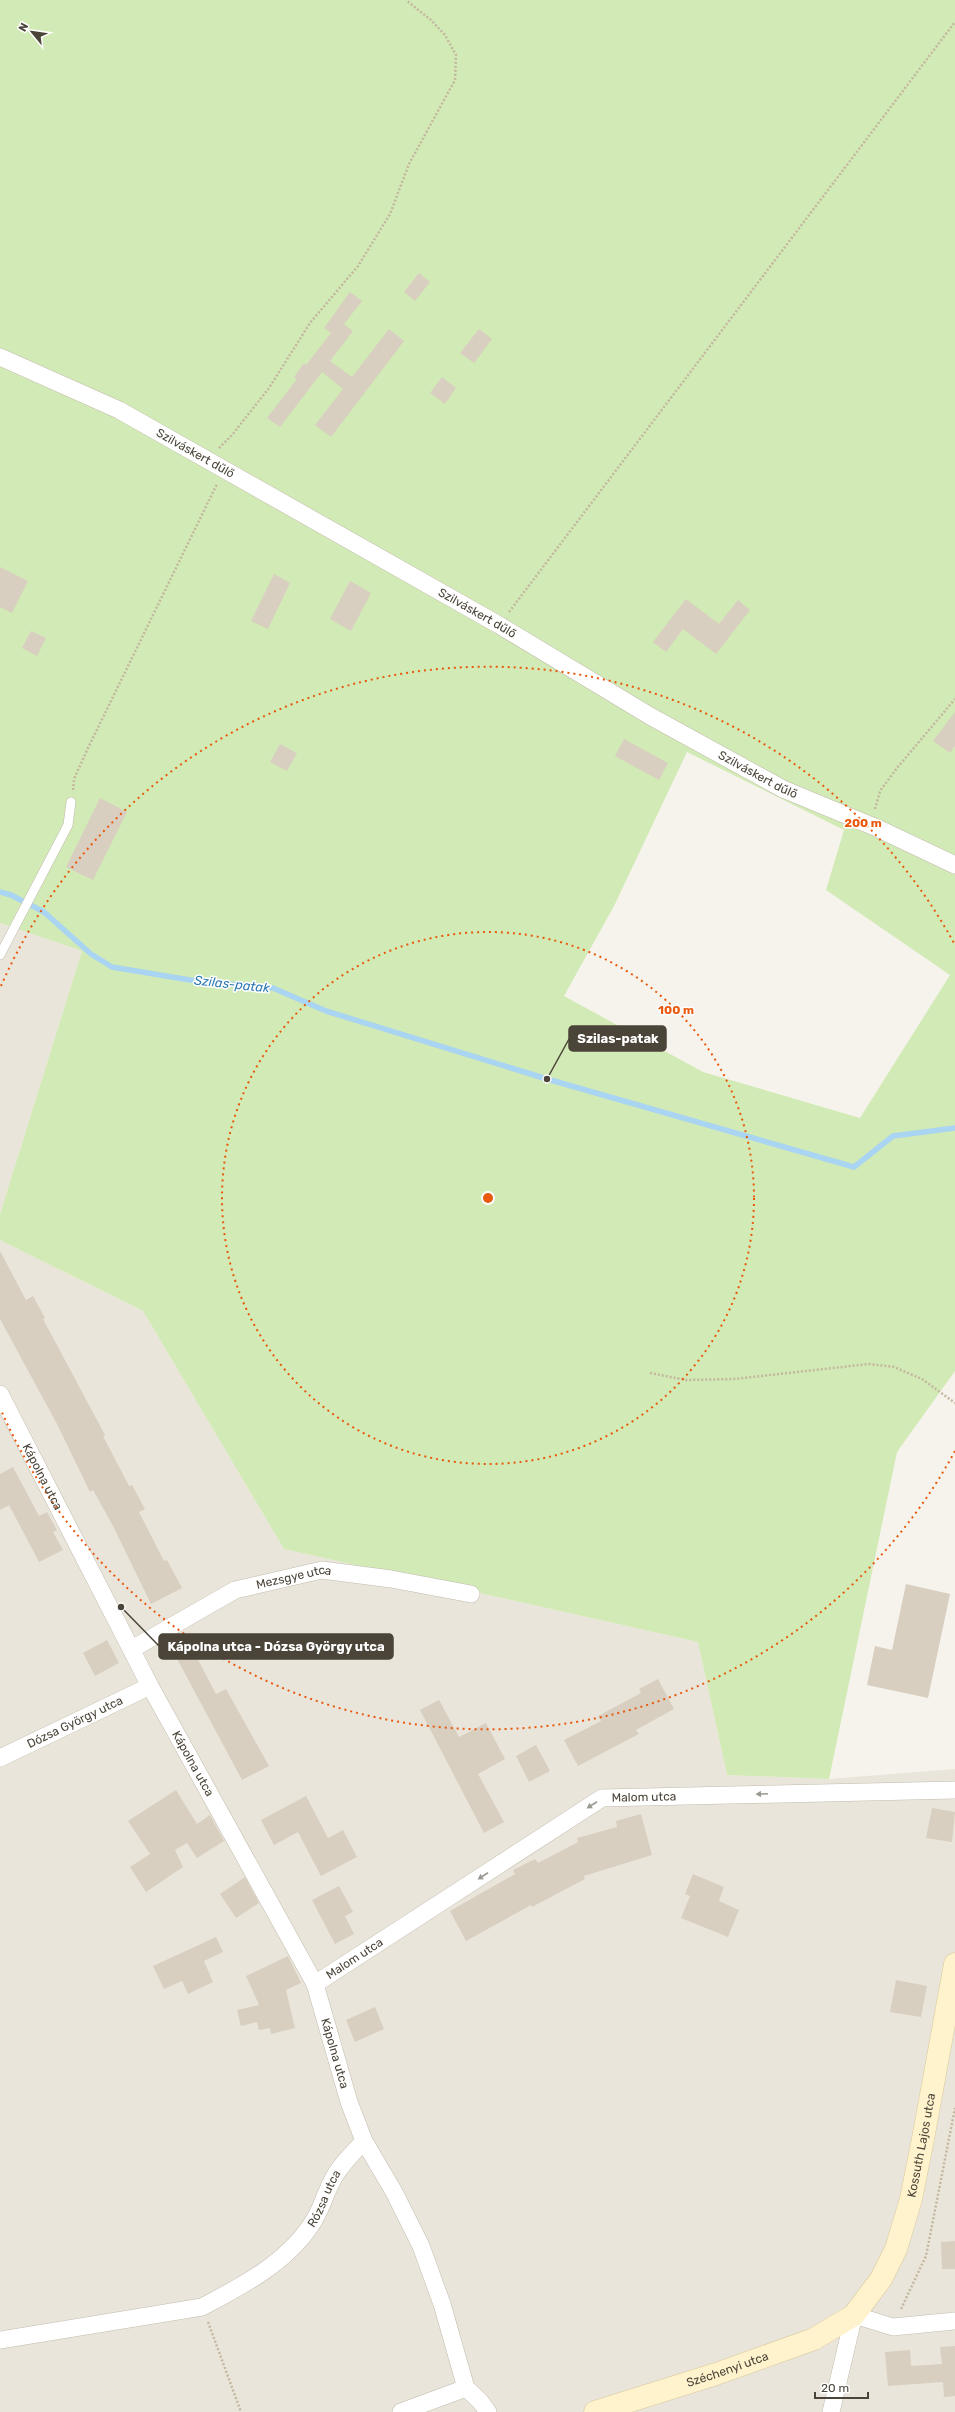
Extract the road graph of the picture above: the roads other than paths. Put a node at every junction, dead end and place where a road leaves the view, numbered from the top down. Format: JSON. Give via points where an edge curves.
{"nodes":[{"id":1,"x":0,"y":357,"type":"edge"},
{"id":2,"x":71,"y":802,"type":"road end"},
{"id":3,"x":955,"y":865,"type":"edge"},
{"id":4,"x":0,"y":955,"type":"edge"},
{"id":5,"x":0,"y":1394,"type":"edge"},
{"id":6,"x":471,"y":1594,"type":"dead end"},
{"id":7,"x":132,"y":1649,"type":"junction"},
{"id":8,"x":150,"y":1686,"type":"junction"},
{"id":9,"x":0,"y":1758,"type":"edge"},
{"id":10,"x":955,"y":1790,"type":"edge"},
{"id":11,"x":955,"y":1964,"type":"edge"},
{"id":12,"x":315,"y":1984,"type":"junction"},
{"id":13,"x":364,"y":2141,"type":"junction"},
{"id":14,"x":854,"y":2315,"type":"junction"},
{"id":15,"x":955,"y":2321,"type":"edge"},
{"id":16,"x":0,"y":2340,"type":"edge"},
{"id":17,"x":466,"y":2388,"type":"junction"},
{"id":18,"x":401,"y":2412,"type":"edge"},
{"id":19,"x":488,"y":2412,"type":"edge"},
{"id":20,"x":595,"y":2412,"type":"edge"},
{"id":21,"x":831,"y":2412,"type":"edge"}],
"edges":[{"from":1,"to":3,"type":"street","name":"Szilváskert dűlő","via":[[119,410],[499,625],[650,716],[783,789],[877,828]]},
{"from":2,"to":4,"type":"lane","via":[[68,824]]},
{"from":5,"to":7,"type":"street","name":"Kápolna utca"},
{"from":6,"to":7,"type":"street","name":"Mezsgye utca","via":[[391,1579],[322,1570],[235,1590]]},
{"from":7,"to":8,"type":"street","name":"Kápolna utca"},
{"from":8,"to":9,"type":"street","name":"Dózsa György utca"},
{"from":8,"to":12,"type":"street","name":"Kápolna utca"},
{"from":10,"to":12,"type":"street","name":"Malom utca","one_way":true,"via":[[602,1798]]},
{"from":11,"to":14,"type":"main road","name":"Kossuth Lajos utca","via":[[911,2199],[896,2249],[881,2279]]},
{"from":12,"to":13,"type":"street","name":"Kápolna utca","via":[[349,2102]]},
{"from":13,"to":16,"type":"street","name":"Rózsa utca","via":[[332,2180],[323,2205],[297,2243],[256,2276],[202,2307]]},
{"from":13,"to":17,"type":"street","via":[[422,2246]]},
{"from":14,"to":15,"type":"street","via":[[893,2327]]},
{"from":14,"to":20,"type":"main road","name":"Széchenyi utca","via":[[814,2339],[716,2374]]},
{"from":14,"to":21,"type":"street"},
{"from":17,"to":18,"type":"street"},
{"from":17,"to":19,"type":"street"}]}
